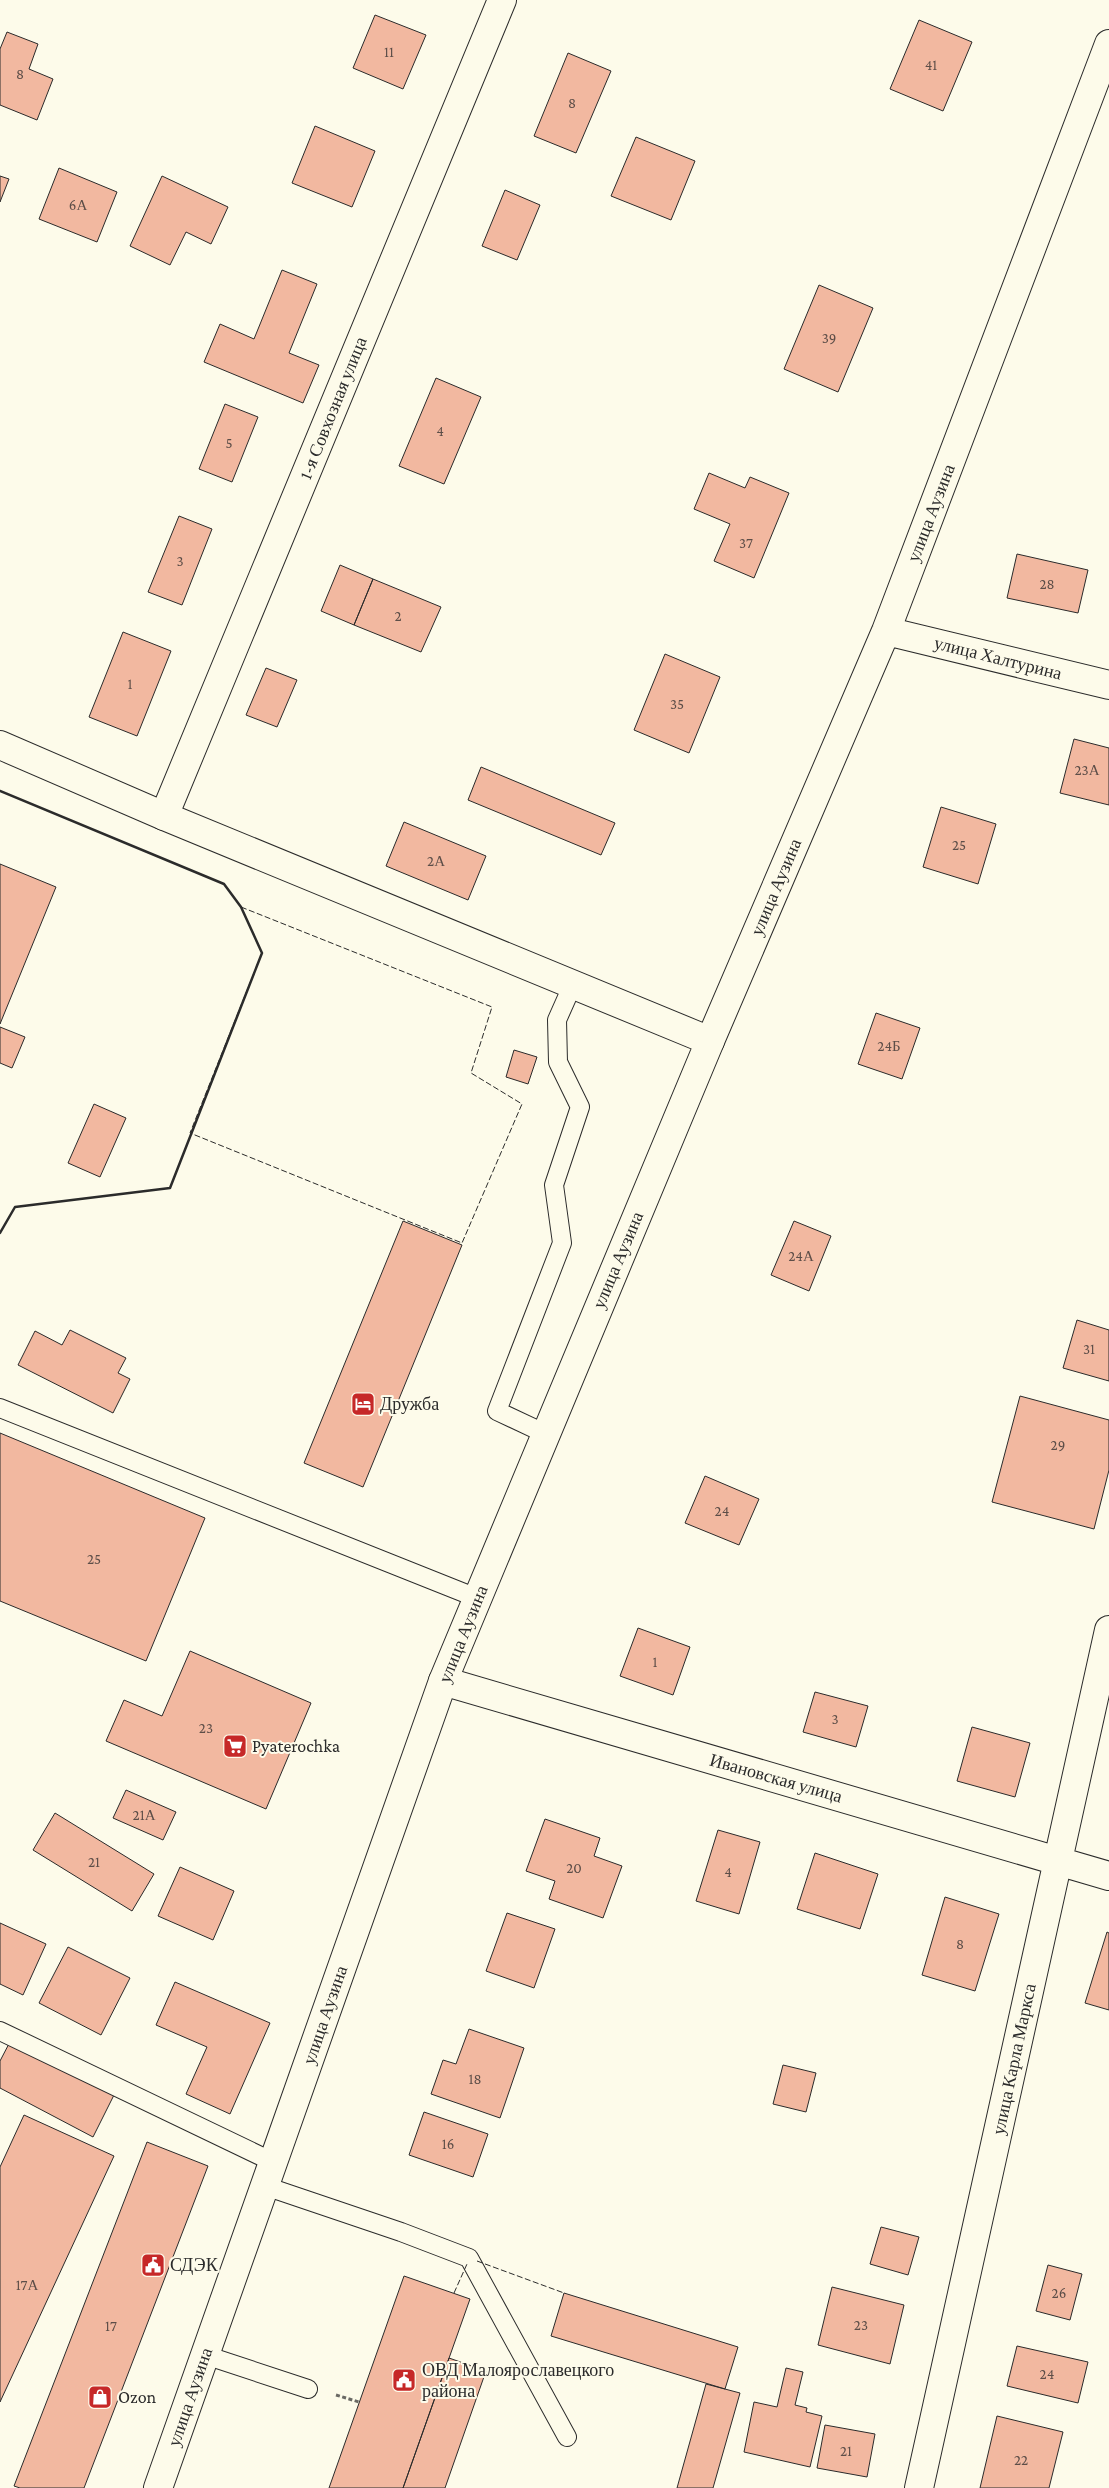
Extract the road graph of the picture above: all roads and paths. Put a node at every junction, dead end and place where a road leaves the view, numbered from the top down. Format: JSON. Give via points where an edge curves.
{"nodes":[{"id":1,"x":502,"y":0,"type":"edge"},
{"id":2,"x":1109,"y":44,"type":"edge"},
{"id":3,"x":886,"y":631,"type":"junction"},
{"id":4,"x":1109,"y":685,"type":"edge"},
{"id":5,"x":0,"y":745,"type":"edge"},
{"id":6,"x":164,"y":816,"type":"junction"},
{"id":7,"x":573,"y":984,"type":"junction"},
{"id":8,"x":710,"y":1041,"type":"junction"},
{"id":9,"x":0,"y":1408,"type":"edge"},
{"id":10,"x":546,"y":1434,"type":"junction"},
{"id":11,"x":477,"y":1598,"type":"junction"},
{"id":12,"x":1109,"y":1630,"type":"edge"},
{"id":13,"x":443,"y":1681,"type":"junction"},
{"id":14,"x":1058,"y":1861,"type":"junction"},
{"id":15,"x":1109,"y":1876,"type":"edge"},
{"id":16,"x":0,"y":2032,"type":"edge"},
{"id":17,"x":269,"y":2174,"type":"junction"},
{"id":18,"x":205,"y":2355,"type":"junction"},
{"id":19,"x":308,"y":2389,"type":"dead end"},
{"id":20,"x":331,"y":2394,"type":"dead end"},
{"id":21,"x":359,"y":2402,"type":"dead end"},
{"id":22,"x":567,"y":2438,"type":"dead end"},
{"id":23,"x":158,"y":2488,"type":"edge"},
{"id":24,"x":919,"y":2488,"type":"edge"}],
"edges":[{"from":1,"to":6,"type":"street","name":"1-я Совхозная улица"},
{"from":2,"to":3,"type":"street","name":"улица Аузина"},
{"from":3,"to":4,"type":"street","name":"улица Халтурина"},
{"from":3,"to":8,"type":"street","name":"улица Аузина"},
{"from":5,"to":6,"type":"street"},
{"from":6,"to":7,"type":"street"},
{"from":7,"to":8,"type":"street"},
{"from":7,"to":10,"type":"lane","via":[[557,1020],[558,1062],[580,1107],[554,1186],[562,1243],[497,1410]]},
{"from":8,"to":10,"type":"street","name":"улица Аузина"},
{"from":9,"to":11,"type":"lane"},
{"from":10,"to":11,"type":"street","name":"улица Аузина"},
{"from":11,"to":13,"type":"street","name":"улица Аузина"},
{"from":12,"to":14,"type":"street","name":"улица Карла Маркса"},
{"from":13,"to":14,"type":"street","name":"Ивановская улица"},
{"from":13,"to":17,"type":"street","name":"улица Аузина"},
{"from":14,"to":15,"type":"street","name":"Ивановская улица"},
{"from":14,"to":24,"type":"street","name":"улица Карла Маркса"},
{"from":16,"to":17,"type":"lane"},
{"from":17,"to":18,"type":"street","name":"улица Аузина"},
{"from":17,"to":22,"type":"lane","via":[[400,2232],[469,2258]]},
{"from":18,"to":19,"type":"lane"},
{"from":18,"to":23,"type":"street","name":"улица Аузина"},
{"from":20,"to":21,"type":"path"}]}
